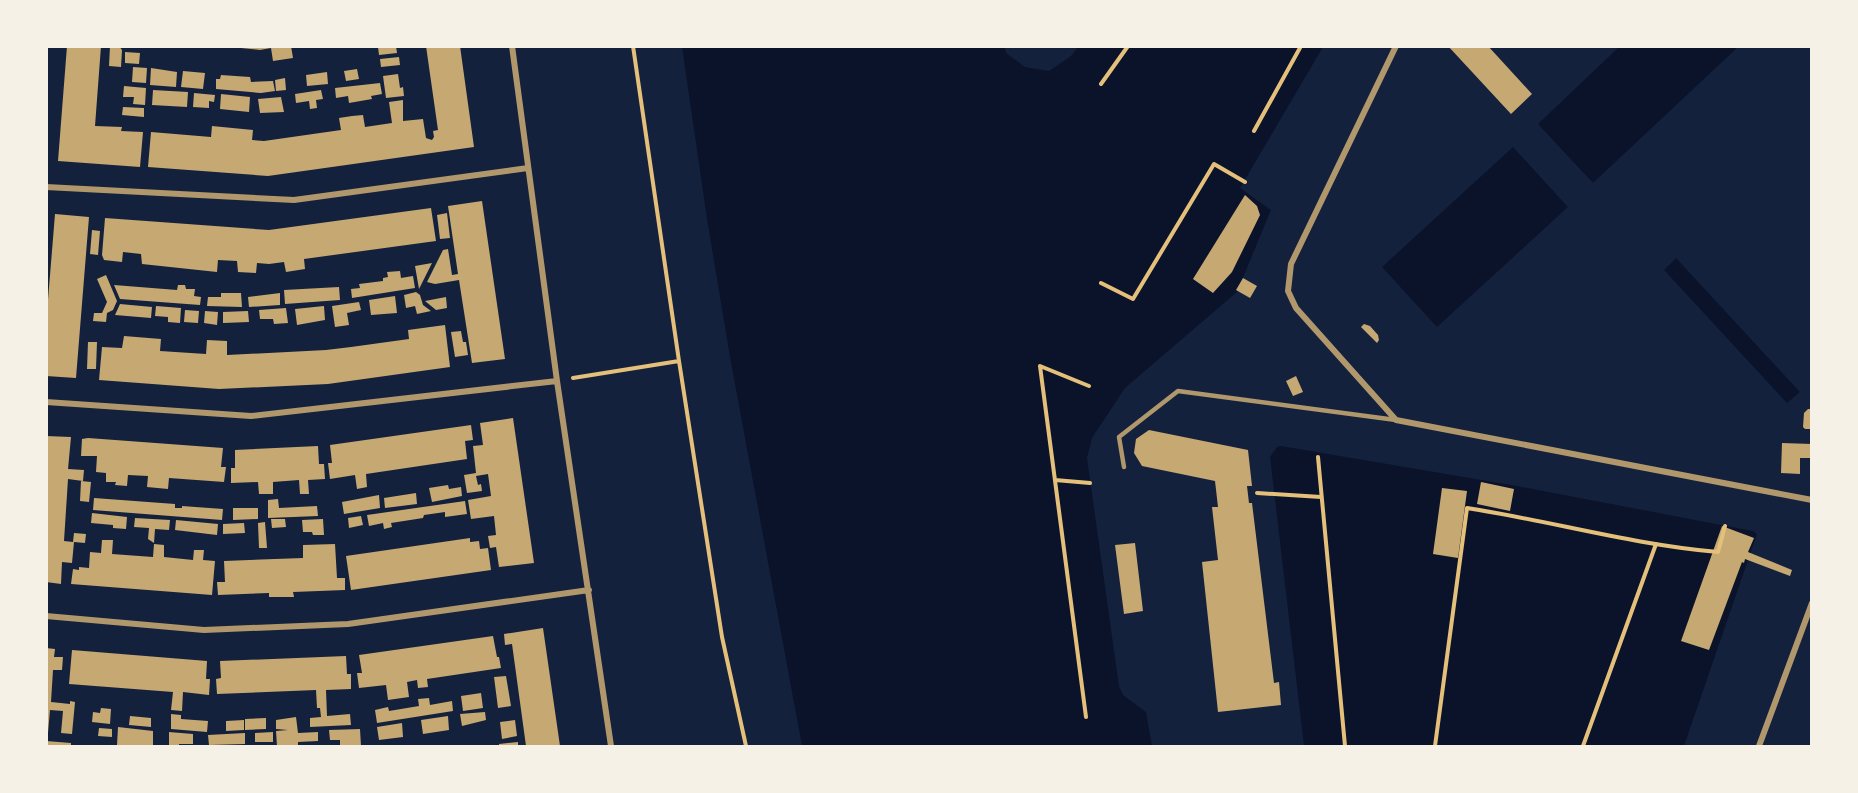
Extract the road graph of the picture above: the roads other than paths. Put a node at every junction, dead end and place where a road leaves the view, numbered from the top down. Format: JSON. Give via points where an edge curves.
{"nodes":[{"id":1,"x":512,"y":46,"type":"edge"},
{"id":2,"x":1396,"y":46,"type":"edge"},
{"id":3,"x":528,"y":168,"type":"junction"},
{"id":4,"x":46,"y":187,"type":"edge"},
{"id":5,"x":557,"y":381,"type":"junction"},
{"id":6,"x":46,"y":402,"type":"edge"},
{"id":7,"x":1395,"y":420,"type":"junction"},
{"id":8,"x":1124,"y":467,"type":"dead end"},
{"id":9,"x":1812,"y":500,"type":"edge"},
{"id":10,"x":589,"y":590,"type":"junction"},
{"id":11,"x":1812,"y":603,"type":"edge"},
{"id":12,"x":46,"y":616,"type":"edge"},
{"id":13,"x":611,"y":747,"type":"edge"},
{"id":14,"x":1759,"y":747,"type":"edge"}],
"edges":[{"from":1,"to":3,"type":"street"},
{"from":2,"to":7,"type":"street","via":[[1291,264],[1288,291],[1296,308]]},
{"from":3,"to":4,"type":"street","via":[[294,200]]},
{"from":3,"to":5,"type":"street"},
{"from":5,"to":6,"type":"street","via":[[252,416]]},
{"from":5,"to":10,"type":"street"},
{"from":7,"to":8,"type":"lane","via":[[1178,391],[1119,437]]},
{"from":7,"to":9,"type":"street"},
{"from":10,"to":12,"type":"street","via":[[348,624],[204,630]]},
{"from":10,"to":13,"type":"street"},
{"from":11,"to":14,"type":"street"}]}
